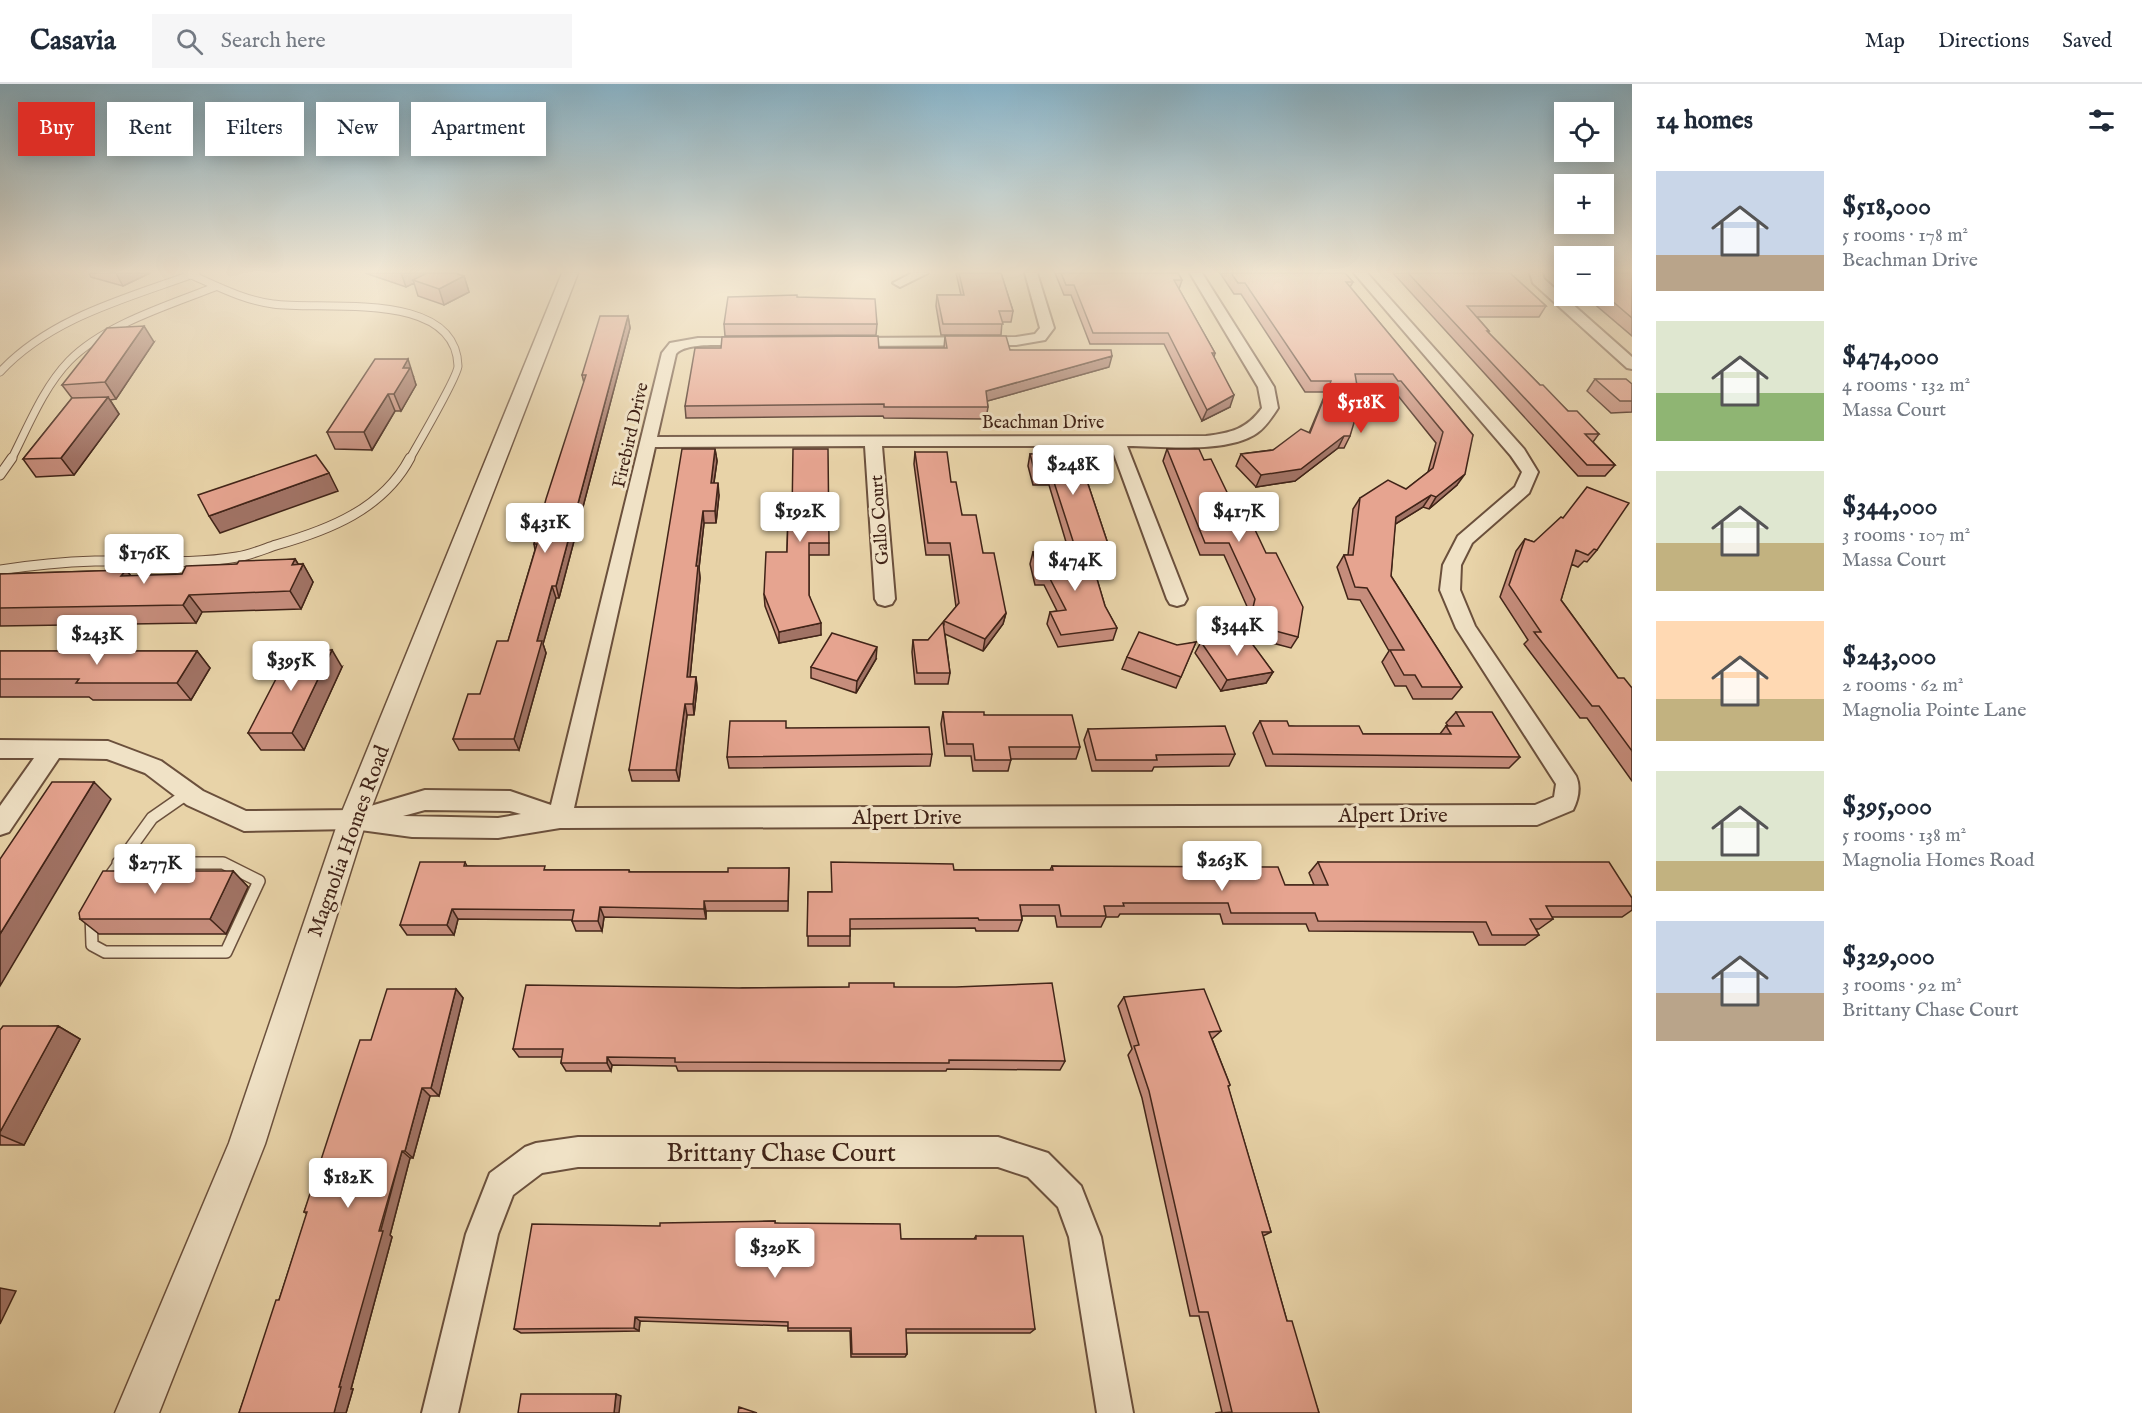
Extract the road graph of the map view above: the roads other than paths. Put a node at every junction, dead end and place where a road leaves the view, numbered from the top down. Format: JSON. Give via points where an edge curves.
{"nodes":[{"id":1,"x":46,"y":335,"type":"edge"},
{"id":2,"x":108,"y":335,"type":"edge"},
{"id":3,"x":451,"y":335,"type":"edge"},
{"id":4,"x":545,"y":335,"type":"edge"},
{"id":5,"x":1042,"y":335,"type":"edge"},
{"id":6,"x":1234,"y":335,"type":"edge"},
{"id":7,"x":1414,"y":335,"type":"edge"},
{"id":8,"x":1599,"y":335,"type":"edge"},
{"id":9,"x":768,"y":342,"type":"edge"},
{"id":10,"x":827,"y":342,"type":"edge"},
{"id":11,"x":1632,"y":365,"type":"edge"},
{"id":12,"x":0,"y":372,"type":"edge"},
{"id":13,"x":873,"y":441,"type":"junction"},
{"id":14,"x":1117,"y":441,"type":"junction"},
{"id":15,"x":648,"y":442,"type":"junction"},
{"id":16,"x":0,"y":475,"type":"edge"},
{"id":17,"x":0,"y":570,"type":"edge"},
{"id":18,"x":885,"y":599,"type":"dead end"},
{"id":19,"x":1178,"y":599,"type":"dead end"},
{"id":20,"x":0,"y":749,"type":"edge"},
{"id":21,"x":52,"y":750,"type":"junction"},
{"id":22,"x":188,"y":793,"type":"junction"},
{"id":23,"x":561,"y":818,"type":"junction"},
{"id":24,"x":353,"y":819,"type":"junction"},
{"id":25,"x":0,"y":825,"type":"edge"},
{"id":26,"x":118,"y":863,"type":"junction"},
{"id":27,"x":137,"y":1413,"type":"edge"},
{"id":28,"x":440,"y":1413,"type":"edge"},
{"id":29,"x":1115,"y":1413,"type":"edge"}],
"edges":[{"from":1,"to":12,"type":"lane"},
{"from":2,"to":16,"type":"lane","via":[[69,360]]},
{"from":3,"to":17,"type":"lane","via":[[460,353],[458,369],[407,464],[387,489],[357,514],[321,532],[238,557],[40,564]]},
{"from":4,"to":24,"type":"street","name":"Magnolia Homes Road"},
{"from":5,"to":10,"type":"street","via":[[1016,341]]},
{"from":6,"to":14,"type":"street","name":"Beachman Drive","via":[[1266,387],[1270,408],[1259,426],[1238,437],[1206,441]]},
{"from":7,"to":23,"type":"street","name":"Alpert Drive","via":[[1518,453],[1530,472],[1523,489],[1464,540],[1452,565],[1450,590],[1466,628],[1568,783],[1565,803],[1537,815]]},
{"from":8,"to":11,"type":"street"},
{"from":9,"to":15,"type":"street","name":"Firebird Drive","via":[[698,342],[675,346],[669,353]]},
{"from":13,"to":14,"type":"street","name":"Beachman Drive"},
{"from":13,"to":15,"type":"street","name":"Beachman Drive"},
{"from":13,"to":18,"type":"street","name":"Gallo Court"},
{"from":14,"to":19,"type":"street"},
{"from":15,"to":23,"type":"street","name":"Firebird Drive"},
{"from":20,"to":21,"type":"street","name":"Alpert Drive"},
{"from":21,"to":22,"type":"street","name":"Alpert Drive","via":[[108,750],[153,767]]},
{"from":21,"to":25,"type":"street"},
{"from":22,"to":24,"type":"street","name":"Alpert Drive","via":[[244,820]]},
{"from":22,"to":26,"type":"lane","via":[[152,818]]},
{"from":23,"to":24,"type":"street","name":"Alpert Drive","via":[[498,828],[412,827]]},
{"from":24,"to":27,"type":"street","name":"Magnolia Homes Road","via":[[247,1144]]},
{"from":26,"to":26,"type":"lane","via":[[90,908],[92,945],[105,952],[226,952],[259,881],[223,864]]},
{"from":28,"to":29,"type":"street","name":"Brittany Chase Court","via":[[482,1234],[501,1184],[536,1158],[578,1152],[998,1152],[1037,1164],[1070,1197],[1085,1237]]}]}
